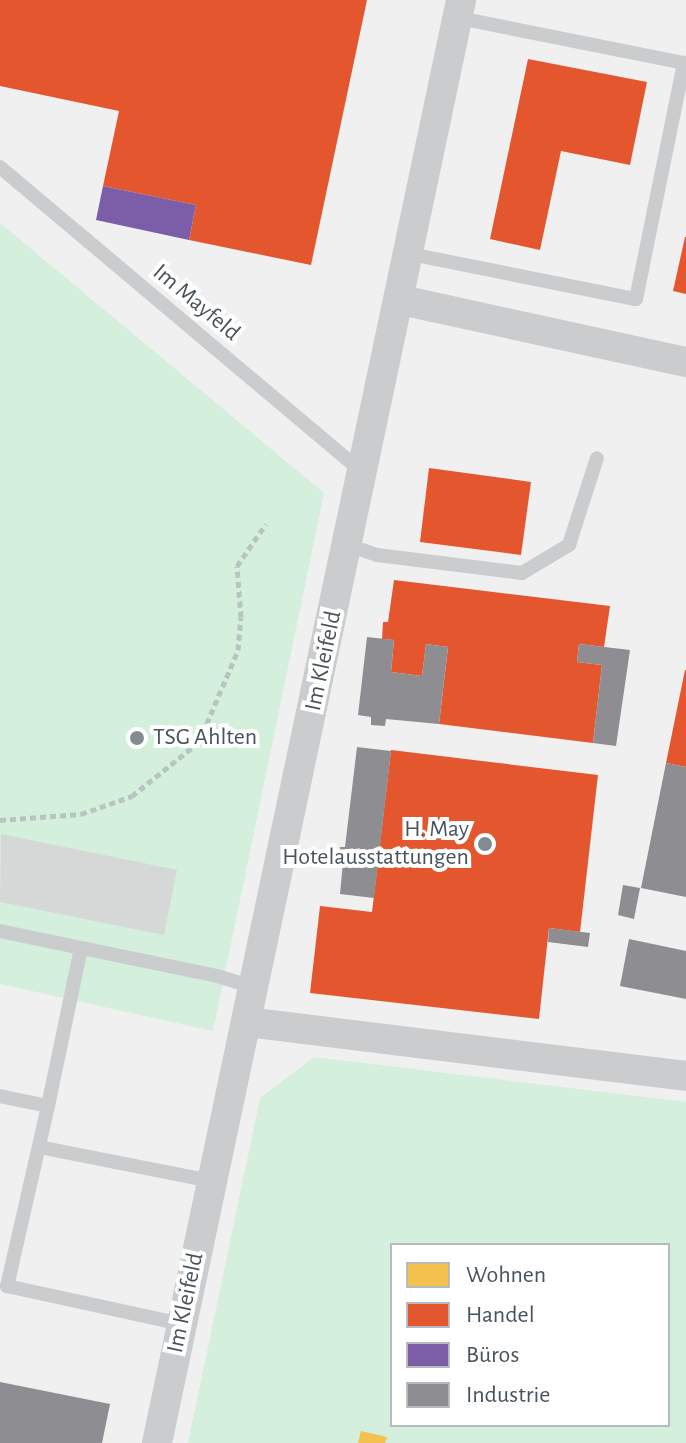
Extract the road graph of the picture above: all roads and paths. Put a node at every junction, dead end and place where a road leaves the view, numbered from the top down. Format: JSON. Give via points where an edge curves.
{"nodes":[{"id":1,"x":459,"y":9,"type":"edge"},
{"id":2,"x":0,"y":167,"type":"edge"},
{"id":3,"x":410,"y":254,"type":"junction"},
{"id":4,"x":401,"y":300,"type":"junction"},
{"id":5,"x":686,"y":362,"type":"edge"},
{"id":6,"x":597,"y":458,"type":"dead end"},
{"id":7,"x":364,"y":474,"type":"junction"},
{"id":8,"x":266,"y":524,"type":"dead end"},
{"id":9,"x":348,"y":545,"type":"junction"},
{"id":10,"x":0,"y":820,"type":"edge"},
{"id":11,"x":0,"y":931,"type":"edge"},
{"id":12,"x":81,"y":948,"type":"junction"},
{"id":13,"x":254,"y":987,"type":"junction"},
{"id":14,"x":247,"y":1022,"type":"junction"},
{"id":15,"x":686,"y":1076,"type":"edge"},
{"id":16,"x":0,"y":1096,"type":"edge"},
{"id":17,"x":48,"y":1106,"type":"junction"},
{"id":18,"x":39,"y":1147,"type":"junction"},
{"id":19,"x":211,"y":1181,"type":"junction"},
{"id":20,"x":3,"y":1286,"type":"edge"},
{"id":21,"x":181,"y":1324,"type":"junction"},
{"id":22,"x":157,"y":1443,"type":"edge"}],
"edges":[{"from":1,"to":3,"type":"street","name":"Im Kleifeld"},
{"from":1,"to":3,"type":"lane","via":[[684,63],[636,299]]},
{"from":2,"to":7,"type":"lane","name":"Im Mayfeld"},
{"from":3,"to":4,"type":"street","name":"Im Kleifeld"},
{"from":4,"to":5,"type":"street"},
{"from":4,"to":7,"type":"street","name":"Im Kleifeld"},
{"from":6,"to":9,"type":"lane","via":[[569,545],[522,573],[377,555]]},
{"from":7,"to":9,"type":"street","name":"Im Kleifeld"},
{"from":8,"to":10,"type":"path","via":[[237,566],[238,650],[199,742],[132,796],[81,814]]},
{"from":9,"to":13,"type":"street","name":"Im Kleifeld"},
{"from":11,"to":12,"type":"lane"},
{"from":12,"to":13,"type":"lane"},
{"from":12,"to":17,"type":"lane"},
{"from":13,"to":14,"type":"street","name":"Im Kleifeld"},
{"from":14,"to":15,"type":"street"},
{"from":14,"to":19,"type":"street","name":"Im Kleifeld"},
{"from":16,"to":17,"type":"lane"},
{"from":17,"to":18,"type":"lane"},
{"from":18,"to":19,"type":"lane"},
{"from":18,"to":20,"type":"lane"},
{"from":19,"to":21,"type":"street","name":"Im Kleifeld"},
{"from":20,"to":21,"type":"lane"},
{"from":21,"to":22,"type":"street","name":"Im Kleifeld"}]}
